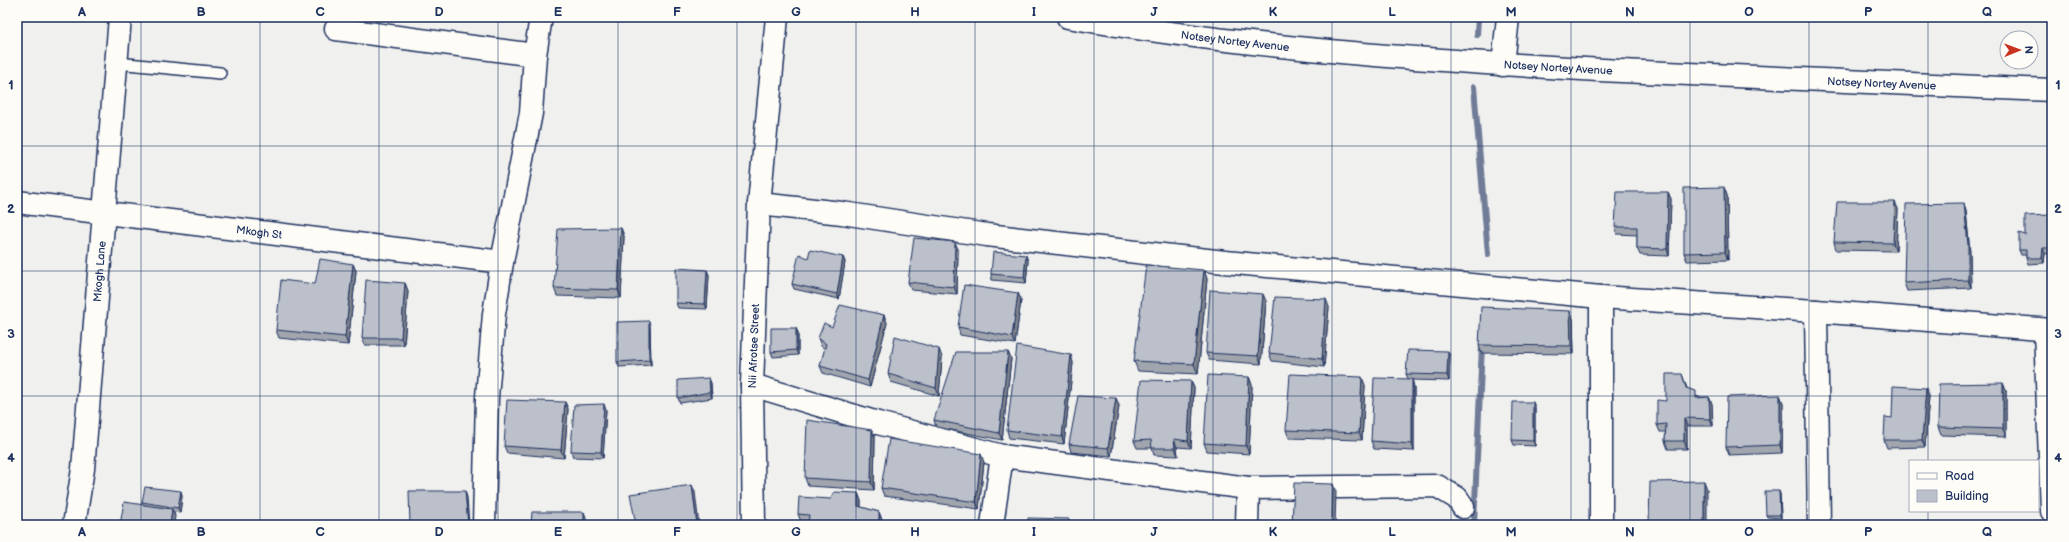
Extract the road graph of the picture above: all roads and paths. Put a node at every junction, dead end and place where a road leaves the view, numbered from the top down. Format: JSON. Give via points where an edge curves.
{"nodes":[{"id":1,"x":120,"y":17,"type":"edge"},
{"id":2,"x":541,"y":17,"type":"edge"},
{"id":3,"x":777,"y":17,"type":"edge"},
{"id":4,"x":1068,"y":17,"type":"edge"},
{"id":5,"x":1508,"y":17,"type":"edge"},
{"id":6,"x":336,"y":29,"type":"dead end"},
{"id":7,"x":535,"y":55,"type":"junction"},
{"id":8,"x":117,"y":62,"type":"junction"},
{"id":9,"x":1502,"y":65,"type":"junction"},
{"id":10,"x":220,"y":72,"type":"dead end"},
{"id":11,"x":2052,"y":90,"type":"edge"},
{"id":12,"x":17,"y":202,"type":"edge"},
{"id":13,"x":759,"y":204,"type":"junction"},
{"id":14,"x":105,"y":214,"type":"junction"},
{"id":15,"x":502,"y":262,"type":"junction"},
{"id":16,"x":1601,"y":297,"type":"junction"},
{"id":17,"x":1816,"y":311,"type":"junction"},
{"id":18,"x":2049,"y":330,"type":"edge"},
{"id":19,"x":752,"y":385,"type":"junction"},
{"id":20,"x":1002,"y":456,"type":"junction"},
{"id":21,"x":1248,"y":488,"type":"junction"},
{"id":22,"x":1463,"y":507,"type":"dead end"},
{"id":23,"x":2052,"y":511,"type":"edge"},
{"id":24,"x":74,"y":525,"type":"edge"},
{"id":25,"x":484,"y":525,"type":"edge"},
{"id":26,"x":754,"y":525,"type":"edge"},
{"id":27,"x":992,"y":525,"type":"edge"},
{"id":28,"x":1247,"y":525,"type":"edge"},
{"id":29,"x":1601,"y":525,"type":"edge"},
{"id":30,"x":1819,"y":525,"type":"edge"}],
"edges":[{"from":1,"to":8,"type":"street","name":"Mkogh Lane"},
{"from":2,"to":7,"type":"street"},
{"from":3,"to":13,"type":"street","name":"Nii Afrotse Street"},
{"from":4,"to":9,"type":"street","name":"Notsey Nortey Avenue","via":[[1280,48]]},
{"from":5,"to":9,"type":"street"},
{"from":6,"to":7,"type":"street"},
{"from":7,"to":15,"type":"street","via":[[531,113]]},
{"from":8,"to":10,"type":"lane"},
{"from":8,"to":14,"type":"street","name":"Mkogh Lane"},
{"from":9,"to":11,"type":"street","name":"Notsey Nortey Avenue"},
{"from":12,"to":14,"type":"street","name":"Mkogh St"},
{"from":13,"to":16,"type":"street","via":[[797,207],[987,235],[1225,262]]},
{"from":13,"to":19,"type":"street","name":"Nii Afrotse Street"},
{"from":14,"to":15,"type":"street","name":"Mkogh St"},
{"from":14,"to":24,"type":"street","name":"Mkogh Lane","via":[[83,469]]},
{"from":15,"to":25,"type":"street","via":[[494,314],[487,396]]},
{"from":16,"to":17,"type":"street"},
{"from":16,"to":29,"type":"street"},
{"from":17,"to":18,"type":"street"},
{"from":17,"to":30,"type":"street"},
{"from":18,"to":23,"type":"street"},
{"from":19,"to":20,"type":"street","via":[[878,423]]},
{"from":19,"to":26,"type":"street","name":"Nii Afrotse Street"},
{"from":20,"to":21,"type":"street"},
{"from":20,"to":27,"type":"street"},
{"from":21,"to":22,"type":"street","via":[[1437,486],[1457,498]]},
{"from":21,"to":28,"type":"street"}]}
